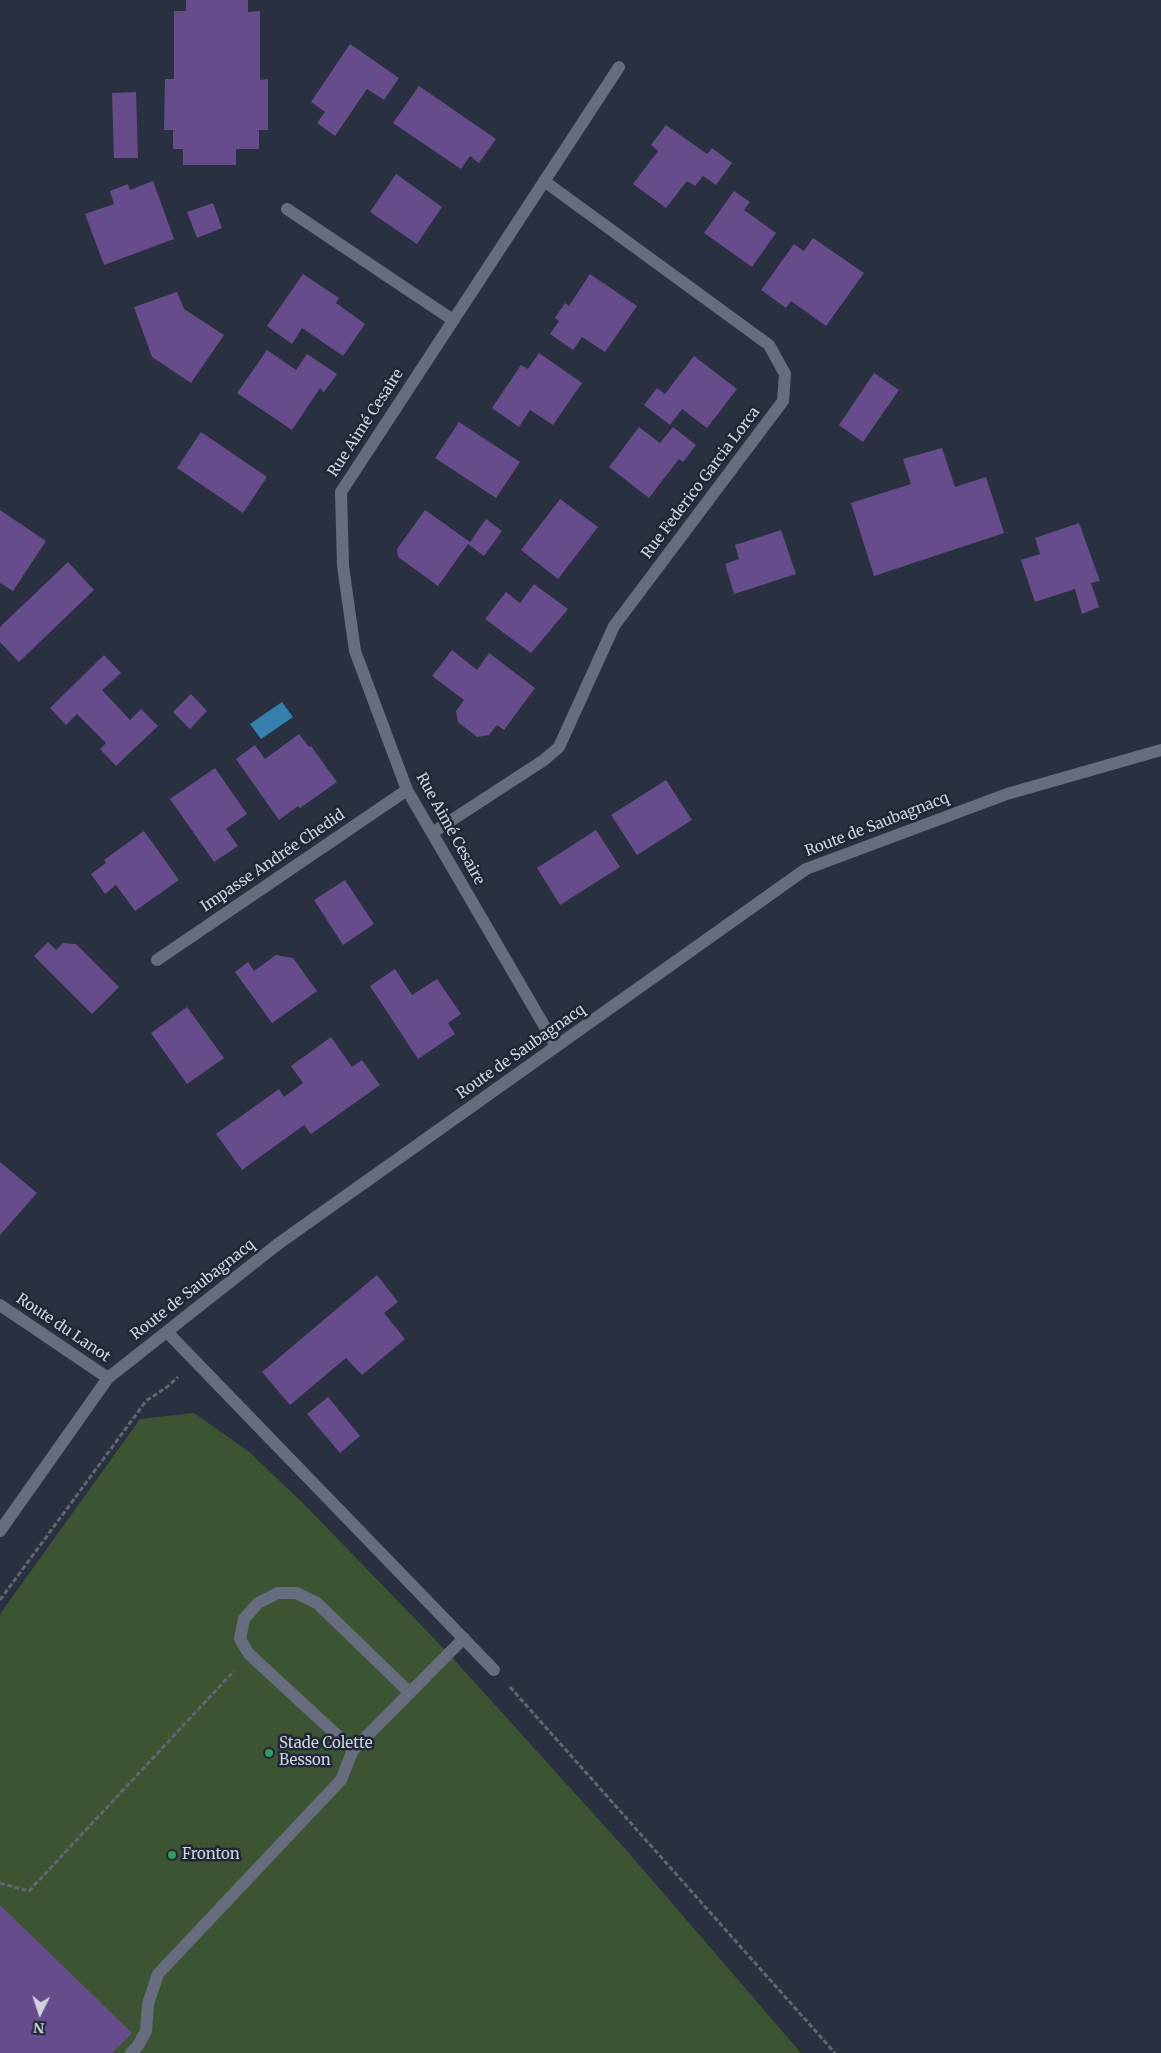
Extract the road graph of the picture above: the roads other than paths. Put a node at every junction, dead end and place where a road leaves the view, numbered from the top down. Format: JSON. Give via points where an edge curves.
{"nodes":[{"id":1,"x":619,"y":67,"type":"dead end"},
{"id":2,"x":544,"y":181,"type":"junction"},
{"id":3,"x":287,"y":209,"type":"dead end"},
{"id":4,"x":454,"y":320,"type":"junction"},
{"id":5,"x":1161,"y":750,"type":"edge"},
{"id":6,"x":407,"y":790,"type":"junction"},
{"id":7,"x":432,"y":833,"type":"junction"},
{"id":8,"x":157,"y":960,"type":"dead end"},
{"id":9,"x":556,"y":1046,"type":"junction"},
{"id":10,"x":0,"y":1304,"type":"edge"},
{"id":11,"x":167,"y":1332,"type":"junction"},
{"id":12,"x":108,"y":1378,"type":"junction"},
{"id":13,"x":0,"y":1531,"type":"edge"},
{"id":14,"x":464,"y":1638,"type":"junction"},
{"id":15,"x":494,"y":1670,"type":"road end"},
{"id":16,"x":410,"y":1693,"type":"junction"},
{"id":17,"x":353,"y":1750,"type":"junction"},
{"id":18,"x":132,"y":2053,"type":"edge"}],
"edges":[{"from":1,"to":2,"type":"street","name":"Rue Aimé Cesaire"},
{"from":2,"to":4,"type":"street","name":"Rue Aimé Cesaire"},
{"from":2,"to":7,"type":"street","name":"Rue Federico Garcia Lorca","via":[[769,345],[784,374],[783,401],[614,626],[559,747]]},
{"from":3,"to":4,"type":"street"},
{"from":4,"to":6,"type":"street","name":"Rue Aimé Cesaire","via":[[341,492],[343,566],[355,651]]},
{"from":5,"to":9,"type":"street","name":"Route de Saubagnacq","via":[[1007,794],[806,869]]},
{"from":6,"to":7,"type":"street","name":"Rue Aimé Cesaire"},
{"from":6,"to":8,"type":"street","name":"Impasse Andrée Chedid"},
{"from":7,"to":9,"type":"street","name":"Rue Aimé Cesaire"},
{"from":9,"to":11,"type":"street","name":"Route de Saubagnacq","via":[[278,1244]]},
{"from":10,"to":12,"type":"street","name":"Route du Lanot"},
{"from":11,"to":12,"type":"street","name":"Route de Saubagnacq"},
{"from":11,"to":14,"type":"street"},
{"from":12,"to":13,"type":"street","name":"Route de Saubagnacq"},
{"from":14,"to":15,"type":"street"},
{"from":14,"to":16,"type":"street"},
{"from":16,"to":17,"type":"street"},
{"from":16,"to":17,"type":"street","via":[[317,1603],[296,1593],[278,1593],[258,1603],[244,1620],[240,1639],[249,1654]]},
{"from":17,"to":18,"type":"street","via":[[341,1780],[158,1974],[148,2004],[146,2031]]}]}
